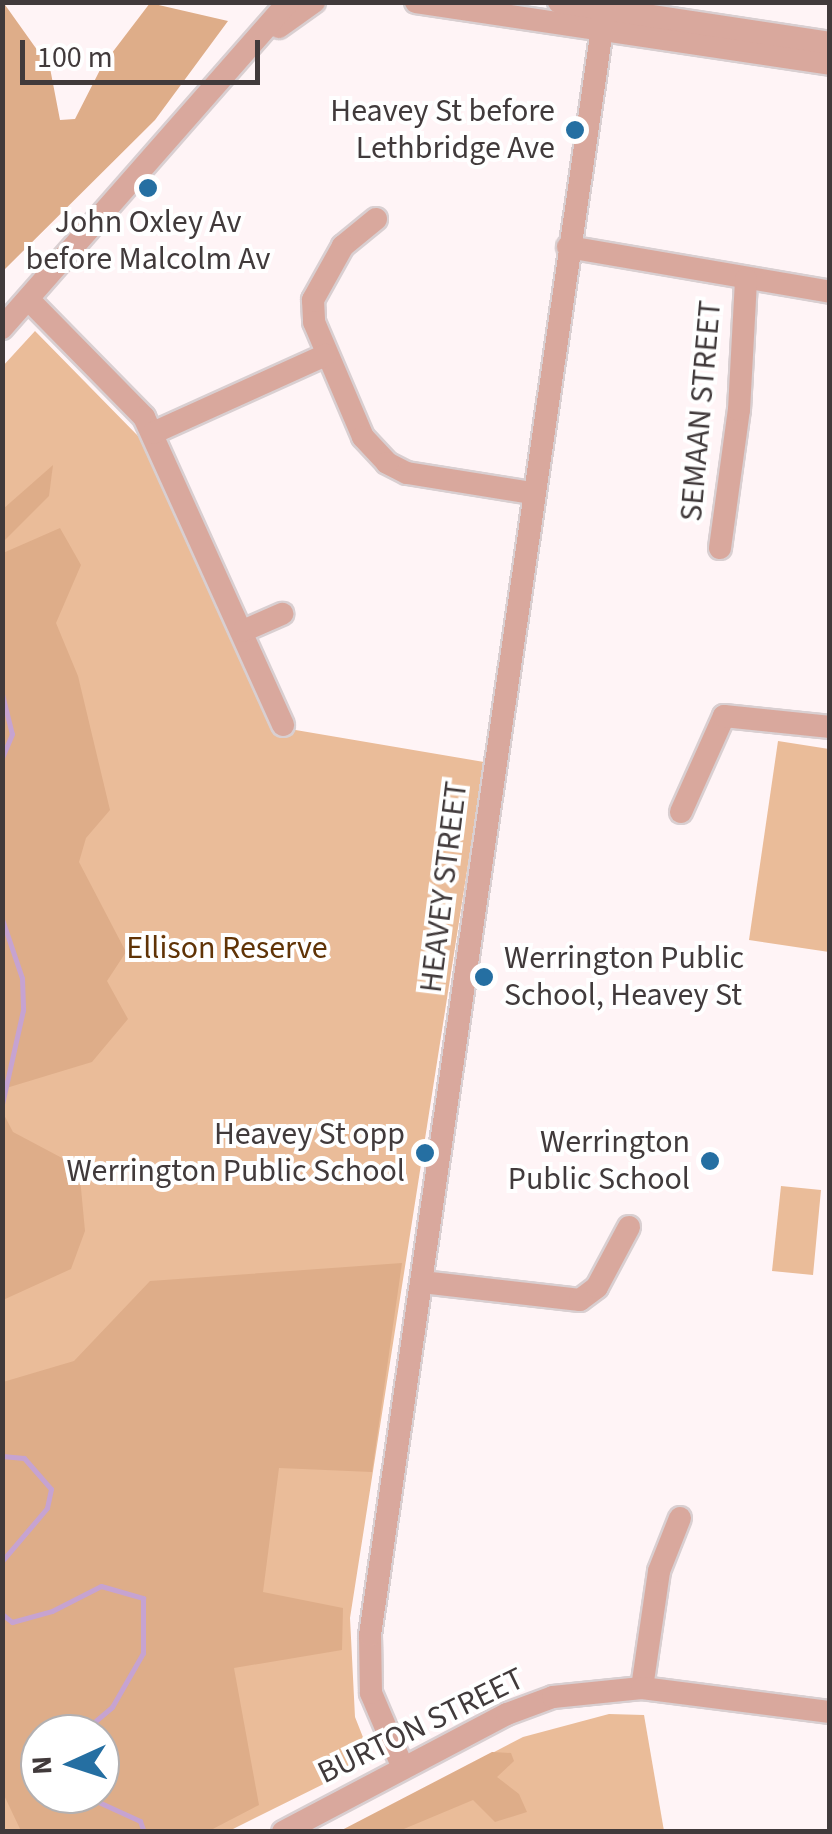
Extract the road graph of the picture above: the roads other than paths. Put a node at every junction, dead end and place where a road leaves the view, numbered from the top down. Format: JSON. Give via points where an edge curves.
{"nodes":[{"id":1,"x":288,"y":2,"type":"edge"},
{"id":2,"x":314,"y":2,"type":"edge"},
{"id":3,"x":416,"y":2,"type":"edge"},
{"id":4,"x":558,"y":2,"type":"edge"},
{"id":5,"x":603,"y":20,"type":"junction"},
{"id":6,"x":714,"y":25,"type":"edge"},
{"id":7,"x":830,"y":42,"type":"edge"},
{"id":8,"x":238,"y":62,"type":"junction"},
{"id":9,"x":830,"y":64,"type":"edge"},
{"id":10,"x":376,"y":219,"type":"dead end"},
{"id":11,"x":568,"y":248,"type":"junction"},
{"id":12,"x":746,"y":280,"type":"junction"},
{"id":13,"x":830,"y":292,"type":"edge"},
{"id":14,"x":29,"y":300,"type":"junction"},
{"id":15,"x":2,"y":328,"type":"edge"},
{"id":16,"x":326,"y":355,"type":"junction"},
{"id":17,"x":153,"y":433,"type":"junction"},
{"id":18,"x":532,"y":493,"type":"junction"},
{"id":19,"x":720,"y":548,"type":"dead end"},
{"id":20,"x":282,"y":614,"type":"dead end"},
{"id":21,"x":242,"y":630,"type":"junction"},
{"id":22,"x":283,"y":725,"type":"dead end"},
{"id":23,"x":830,"y":726,"type":"edge"},
{"id":24,"x":681,"y":812,"type":"dead end"},
{"id":25,"x":629,"y":1227,"type":"dead end"},
{"id":26,"x":422,"y":1282,"type":"junction"},
{"id":27,"x":680,"y":1518,"type":"dead end"},
{"id":28,"x":642,"y":1688,"type":"junction"},
{"id":29,"x":830,"y":1712,"type":"edge"},
{"id":30,"x":403,"y":1768,"type":"junction"},
{"id":31,"x":283,"y":1832,"type":"edge"}],
"edges":[{"from":1,"to":8,"type":"street"},
{"from":2,"to":8,"type":"street"},
{"from":3,"to":5,"type":"street"},
{"from":4,"to":5,"type":"street"},
{"from":5,"to":6,"type":"street"},
{"from":5,"to":11,"type":"street","name":"HEAVEY STREET"},
{"from":6,"to":7,"type":"street"},
{"from":6,"to":9,"type":"street"},
{"from":8,"to":14,"type":"street"},
{"from":10,"to":16,"type":"street","via":[[343,246],[315,290],[314,322]]},
{"from":11,"to":12,"type":"street"},
{"from":11,"to":18,"type":"street","name":"HEAVEY STREET"},
{"from":12,"to":13,"type":"street"},
{"from":12,"to":19,"type":"street","name":"SEMAAN STREET","via":[[739,410]]},
{"from":14,"to":15,"type":"street"},
{"from":14,"to":17,"type":"street","via":[[128,394]]},
{"from":16,"to":17,"type":"street"},
{"from":16,"to":18,"type":"street","via":[[363,437],[386,463],[419,476]]},
{"from":17,"to":21,"type":"street"},
{"from":18,"to":26,"type":"street","name":"HEAVEY STREET"},
{"from":20,"to":21,"type":"street"},
{"from":21,"to":22,"type":"street"},
{"from":23,"to":24,"type":"street","via":[[724,716]]},
{"from":25,"to":26,"type":"street","via":[[597,1287],[580,1300]]},
{"from":26,"to":30,"type":"street","name":"HEAVEY STREET","via":[[368,1657],[374,1704]]},
{"from":27,"to":28,"type":"street","via":[[659,1571]]},
{"from":28,"to":29,"type":"street","name":"BURTON STREET"},
{"from":28,"to":30,"type":"street","name":"BURTON STREET","via":[[530,1704]]},
{"from":30,"to":31,"type":"street","name":"BURTON STREET"}]}
